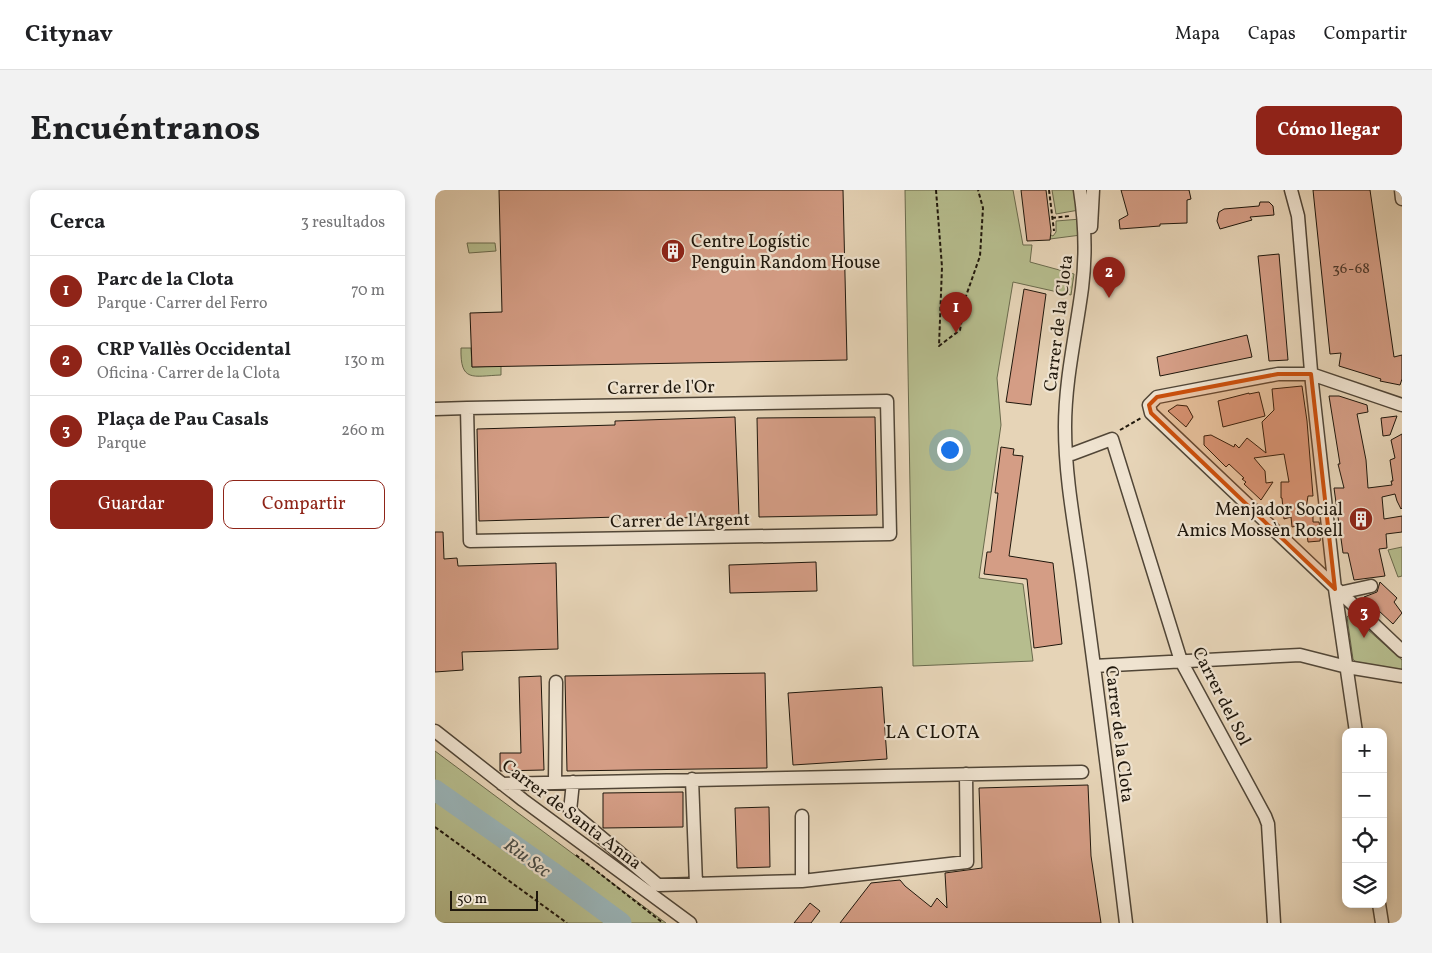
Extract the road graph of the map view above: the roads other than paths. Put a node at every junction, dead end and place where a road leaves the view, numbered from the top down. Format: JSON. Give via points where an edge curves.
{"nodes":[{"id":1,"x":1080,"y":190,"type":"edge"},
{"id":2,"x":1093,"y":190,"type":"edge"},
{"id":3,"x":1291,"y":190,"type":"edge"},
{"id":4,"x":1401,"y":190,"type":"edge"},
{"id":5,"x":1402,"y":199,"type":"edge"},
{"id":6,"x":1087,"y":245,"type":"junction"},
{"id":7,"x":1087,"y":261,"type":"junction"},
{"id":8,"x":1311,"y":374,"type":"junction"},
{"id":9,"x":1402,"y":405,"type":"edge"},
{"id":10,"x":467,"y":408,"type":"junction"},
{"id":11,"x":435,"y":409,"type":"edge"},
{"id":12,"x":1072,"y":454,"type":"junction"},
{"id":13,"x":890,"y":534,"type":"joint"},
{"id":14,"x":1079,"y":548,"type":"junction"},
{"id":15,"x":1371,"y":586,"type":"dead end"},
{"id":16,"x":1341,"y":591,"type":"junction"},
{"id":17,"x":1402,"y":651,"type":"edge"},
{"id":18,"x":1181,"y":662,"type":"junction"},
{"id":19,"x":1094,"y":666,"type":"junction"},
{"id":20,"x":1347,"y":666,"type":"junction"},
{"id":21,"x":1402,"y":676,"type":"edge"},
{"id":22,"x":556,"y":682,"type":"dead end"},
{"id":23,"x":1355,"y":728,"type":"edge"},
{"id":24,"x":435,"y":732,"type":"edge"},
{"id":25,"x":1082,"y":772,"type":"dead end"},
{"id":26,"x":966,"y":774,"type":"junction"},
{"id":27,"x":692,"y":779,"type":"junction"},
{"id":28,"x":555,"y":782,"type":"junction"},
{"id":29,"x":573,"y":782,"type":"junction"},
{"id":30,"x":502,"y":784,"type":"junction"},
{"id":31,"x":802,"y":816,"type":"dead end"},
{"id":32,"x":802,"y":881,"type":"junction"},
{"id":33,"x":689,"y":887,"type":"junction"},
{"id":34,"x":1380,"y":908,"type":"edge"},
{"id":35,"x":689,"y":923,"type":"edge"},
{"id":36,"x":1126,"y":923,"type":"edge"},
{"id":37,"x":1274,"y":923,"type":"edge"},
{"id":38,"x":1382,"y":923,"type":"edge"}],
"edges":[{"from":1,"to":6,"type":"street","name":"Carrer de la Clota"},
{"from":2,"to":6,"type":"street","name":"Carrer de la Clota"},
{"from":3,"to":8,"type":"street","via":[[1298,216]]},
{"from":4,"to":5,"type":"street"},
{"from":6,"to":7,"type":"street","name":"Carrer de la Clota"},
{"from":7,"to":12,"type":"street","name":"Carrer de la Clota","via":[[1087,299],[1075,385]]},
{"from":7,"to":14,"type":"street","name":"Carrer de la Clota","via":[[1069,368],[1065,427],[1069,498]]},
{"from":8,"to":9,"type":"street"},
{"from":8,"to":16,"type":"street"},
{"from":8,"to":16,"type":"street","via":[[1278,374],[1157,398],[1149,405],[1151,413]]},
{"from":10,"to":11,"type":"street","name":"Carrer de l'Or"},
{"from":10,"to":13,"type":"street","name":"Carrer de l'Or","via":[[887,401]]},
{"from":10,"to":13,"type":"street","name":"Carrer de l'Argent","via":[[470,541]]},
{"from":12,"to":14,"type":"street","name":"Carrer de la Clota"},
{"from":12,"to":18,"type":"street","name":"Carrer del Sol","via":[[1112,439]]},
{"from":14,"to":19,"type":"street","name":"Carrer de la Clota"},
{"from":15,"to":16,"type":"street"},
{"from":16,"to":17,"type":"street"},
{"from":16,"to":20,"type":"street"},
{"from":18,"to":19,"type":"street"},
{"from":18,"to":20,"type":"street","via":[[1300,655]]},
{"from":18,"to":37,"type":"street","name":"Carrer del Sol","via":[[1265,816]]},
{"from":19,"to":36,"type":"street","name":"Carrer de la Clota"},
{"from":20,"to":21,"type":"street"},
{"from":20,"to":23,"type":"street"},
{"from":22,"to":28,"type":"street"},
{"from":24,"to":30,"type":"street","name":"Carrer de Santa Anna"},
{"from":25,"to":26,"type":"street"},
{"from":26,"to":27,"type":"street"},
{"from":26,"to":32,"type":"street","via":[[967,862]]},
{"from":27,"to":29,"type":"street"},
{"from":27,"to":33,"type":"street"},
{"from":28,"to":29,"type":"street"},
{"from":28,"to":30,"type":"street"},
{"from":29,"to":33,"type":"street","via":[[570,811],[658,886]]},
{"from":30,"to":35,"type":"street","name":"Carrer de Santa Anna"},
{"from":31,"to":32,"type":"street"},
{"from":32,"to":33,"type":"street"},
{"from":34,"to":38,"type":"street"}]}
